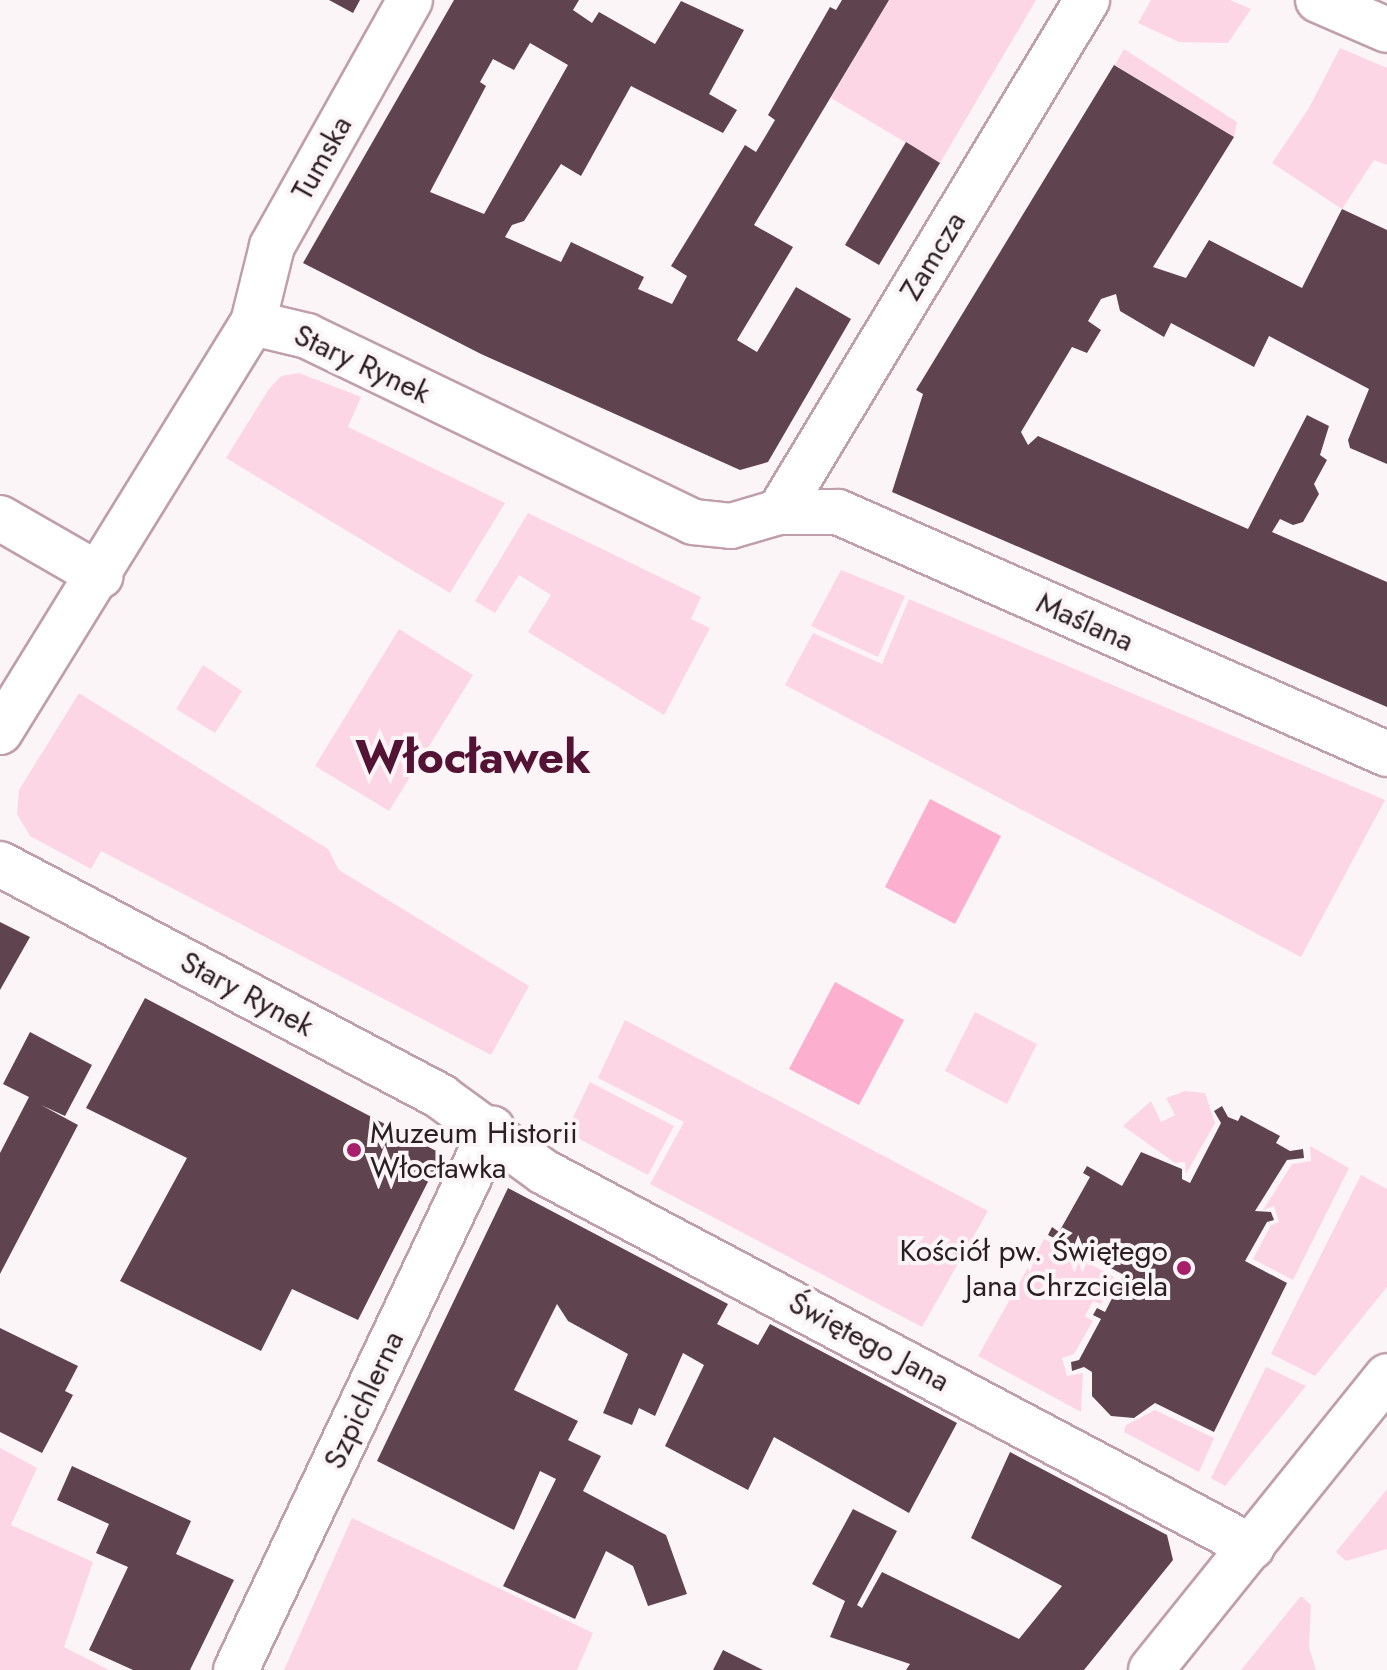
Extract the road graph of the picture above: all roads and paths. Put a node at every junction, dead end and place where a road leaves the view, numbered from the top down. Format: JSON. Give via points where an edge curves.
{"nodes":[{"id":1,"x":410,"y":0,"type":"edge"},
{"id":2,"x":1087,"y":0,"type":"edge"},
{"id":3,"x":1318,"y":0,"type":"edge"},
{"id":4,"x":1387,"y":30,"type":"edge"},
{"id":5,"x":253,"y":323,"type":"junction"},
{"id":6,"x":779,"y":512,"type":"junction"},
{"id":7,"x":0,"y":518,"type":"edge"},
{"id":8,"x":101,"y":576,"type":"junction"},
{"id":9,"x":0,"y":732,"type":"edge"},
{"id":10,"x":1387,"y":754,"type":"edge"},
{"id":11,"x":0,"y":864,"type":"edge"},
{"id":12,"x":492,"y":1129,"type":"junction"},
{"id":13,"x":1387,"y":1376,"type":"edge"},
{"id":14,"x":1252,"y":1547,"type":"junction"},
{"id":15,"x":236,"y":1670,"type":"edge"},
{"id":16,"x":1151,"y":1670,"type":"edge"}],
"edges":[{"from":1,"to":5,"type":"street","name":"Tumska","via":[[272,246]]},
{"from":2,"to":6,"type":"street","name":"Zamcza"},
{"from":3,"to":4,"type":"street"},
{"from":5,"to":6,"type":"street","name":"Stary Rynek","via":[[307,336],[693,522],[731,526]]},
{"from":5,"to":8,"type":"street","name":"Stary Rynek"},
{"from":6,"to":10,"type":"street","name":"Maślana","via":[[838,512]]},
{"from":7,"to":8,"type":"street"},
{"from":8,"to":9,"type":"street","name":"Stary Rynek"},
{"from":11,"to":12,"type":"street","name":"Stary Rynek"},
{"from":12,"to":14,"type":"street","name":"Świętego Jana","via":[[544,1172]]},
{"from":12,"to":15,"type":"street","name":"Szpichlerna"},
{"from":13,"to":14,"type":"street"},
{"from":14,"to":16,"type":"street"}]}
